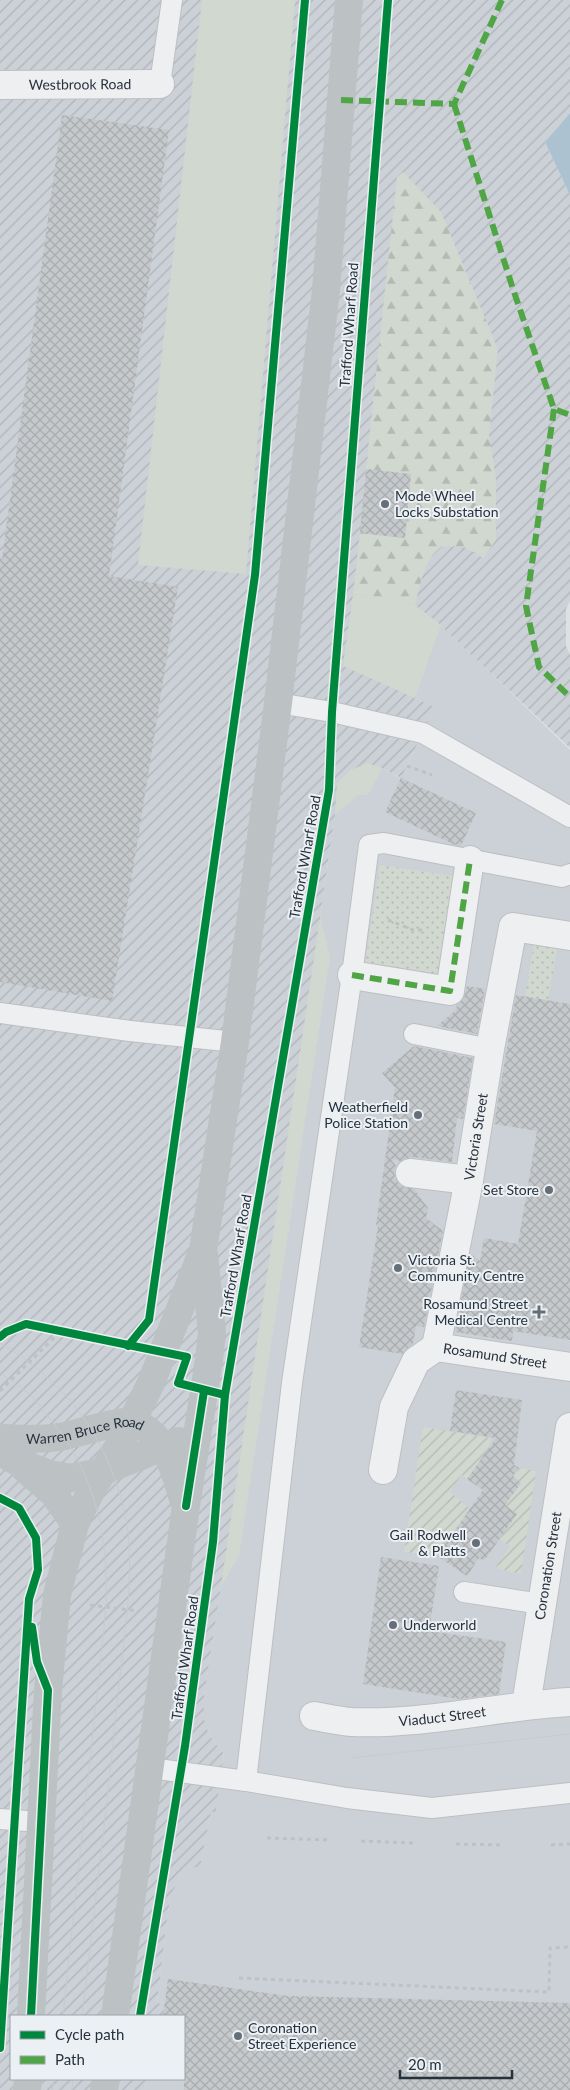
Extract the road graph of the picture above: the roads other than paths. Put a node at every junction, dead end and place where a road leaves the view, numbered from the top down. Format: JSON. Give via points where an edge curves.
{"nodes":[{"id":1,"x":172,"y":0,"type":"edge"},
{"id":2,"x":349,"y":0,"type":"edge"},
{"id":3,"x":160,"y":84,"type":"joint"},
{"id":4,"x":0,"y":85,"type":"edge"},
{"id":5,"x":278,"y":703,"type":"junction"},
{"id":6,"x":570,"y":817,"type":"edge"},
{"id":7,"x":470,"y":860,"type":"junction"},
{"id":8,"x":570,"y":874,"type":"edge"},
{"id":9,"x":570,"y":936,"type":"edge"},
{"id":10,"x":352,"y":975,"type":"junction"},
{"id":11,"x":0,"y":1013,"type":"edge"},
{"id":12,"x":414,"y":1034,"type":"dead end"},
{"id":13,"x":235,"y":1042,"type":"junction"},
{"id":14,"x":490,"y":1049,"type":"junction"},
{"id":15,"x":410,"y":1173,"type":"dead end"},
{"id":16,"x":469,"y":1180,"type":"junction"},
{"id":17,"x":203,"y":1250,"type":"junction"},
{"id":18,"x":436,"y":1347,"type":"junction"},
{"id":19,"x":570,"y":1367,"type":"edge"},
{"id":20,"x":132,"y":1422,"type":"junction"},
{"id":21,"x":570,"y":1427,"type":"edge"},
{"id":22,"x":196,"y":1434,"type":"junction"},
{"id":23,"x":0,"y":1438,"type":"edge"},
{"id":24,"x":162,"y":1447,"type":"junction"},
{"id":25,"x":8,"y":1457,"type":"edge"},
{"id":26,"x":383,"y":1470,"type":"dead end"},
{"id":27,"x":101,"y":1472,"type":"junction"},
{"id":28,"x":186,"y":1506,"type":"junction"},
{"id":29,"x":75,"y":1524,"type":"junction"},
{"id":30,"x":464,"y":1592,"type":"dead end"},
{"id":31,"x":541,"y":1604,"type":"junction"},
{"id":32,"x":570,"y":1702,"type":"edge"},
{"id":33,"x":526,"y":1705,"type":"junction"},
{"id":34,"x":314,"y":1716,"type":"dead end"},
{"id":35,"x":150,"y":1768,"type":"junction"},
{"id":36,"x":246,"y":1781,"type":"junction"},
{"id":37,"x":570,"y":1793,"type":"edge"},
{"id":38,"x":0,"y":1819,"type":"edge"},
{"id":39,"x":40,"y":1822,"type":"junction"},
{"id":40,"x":31,"y":2015,"type":"edge"},
{"id":41,"x":115,"y":2015,"type":"edge"}],
"edges":[{"from":1,"to":3,"type":"lane"},
{"from":2,"to":5,"type":"street","name":"Trafford Wharf Road","via":[[326,290]]},
{"from":3,"to":4,"type":"street","name":"Westbrook Road"},
{"from":5,"to":6,"type":"lane","via":[[423,733]]},
{"from":5,"to":13,"type":"street","name":"Trafford Wharf Road"},
{"from":7,"to":8,"type":"lane","via":[[562,877]]},
{"from":7,"to":10,"type":"street","via":[[450,991]]},
{"from":7,"to":10,"type":"lane","via":[[384,843],[369,845]]},
{"from":9,"to":14,"type":"street","name":"Victoria Street","via":[[513,927]]},
{"from":10,"to":36,"type":"lane","via":[[292,1383]]},
{"from":11,"to":13,"type":"lane"},
{"from":12,"to":14,"type":"lane"},
{"from":13,"to":17,"type":"street","name":"Trafford Wharf Road"},
{"from":14,"to":16,"type":"street","name":"Victoria Street"},
{"from":15,"to":16,"type":"street"},
{"from":16,"to":18,"type":"street","name":"Victoria Street"},
{"from":17,"to":20,"type":"street","name":"Trafford Wharf Road","via":[[156,1350]]},
{"from":17,"to":22,"type":"street","name":"Trafford Wharf Road","via":[[212,1333]]},
{"from":18,"to":19,"type":"street","name":"Rosamund Street"},
{"from":18,"to":26,"type":"street","name":"Rosamund Street","via":[[416,1361],[394,1407]]},
{"from":20,"to":23,"type":"street","name":"Warren Bruce Road","via":[[64,1436]]},
{"from":20,"to":24,"type":"street","name":"Warren Bruce Road","via":[[149,1431]]},
{"from":20,"to":27,"type":"street","name":"Trafford Wharf Road"},
{"from":21,"to":31,"type":"street","name":"Coronation Street"},
{"from":22,"to":24,"type":"street","name":"Warren Bruce Road"},
{"from":22,"to":28,"type":"street","name":"Trafford Wharf Road"},
{"from":24,"to":27,"type":"street","name":"Warren Bruce Road"},
{"from":24,"to":28,"type":"street","name":"Warren Bruce Road"},
{"from":25,"to":27,"type":"street","name":"Warren Bruce Road","via":[[49,1474],[71,1478]]},
{"from":25,"to":29,"type":"street","via":[[52,1493]]},
{"from":27,"to":29,"type":"street","name":"Trafford Wharf Road"},
{"from":28,"to":35,"type":"street","name":"Trafford Wharf Road"},
{"from":29,"to":39,"type":"street","name":"Trafford Wharf Road","via":[[56,1595]]},
{"from":30,"to":31,"type":"lane"},
{"from":31,"to":33,"type":"street","name":"Coronation Street"},
{"from":32,"to":33,"type":"street","name":"Viaduct Street"},
{"from":33,"to":34,"type":"street","name":"Viaduct Street","via":[[430,1719],[351,1722]]},
{"from":35,"to":36,"type":"lane"},
{"from":35,"to":41,"type":"street","name":"Trafford Wharf Road"},
{"from":36,"to":37,"type":"lane","via":[[432,1808]]},
{"from":38,"to":39,"type":"lane"},
{"from":39,"to":40,"type":"street","name":"Trafford Wharf Road"}]}
